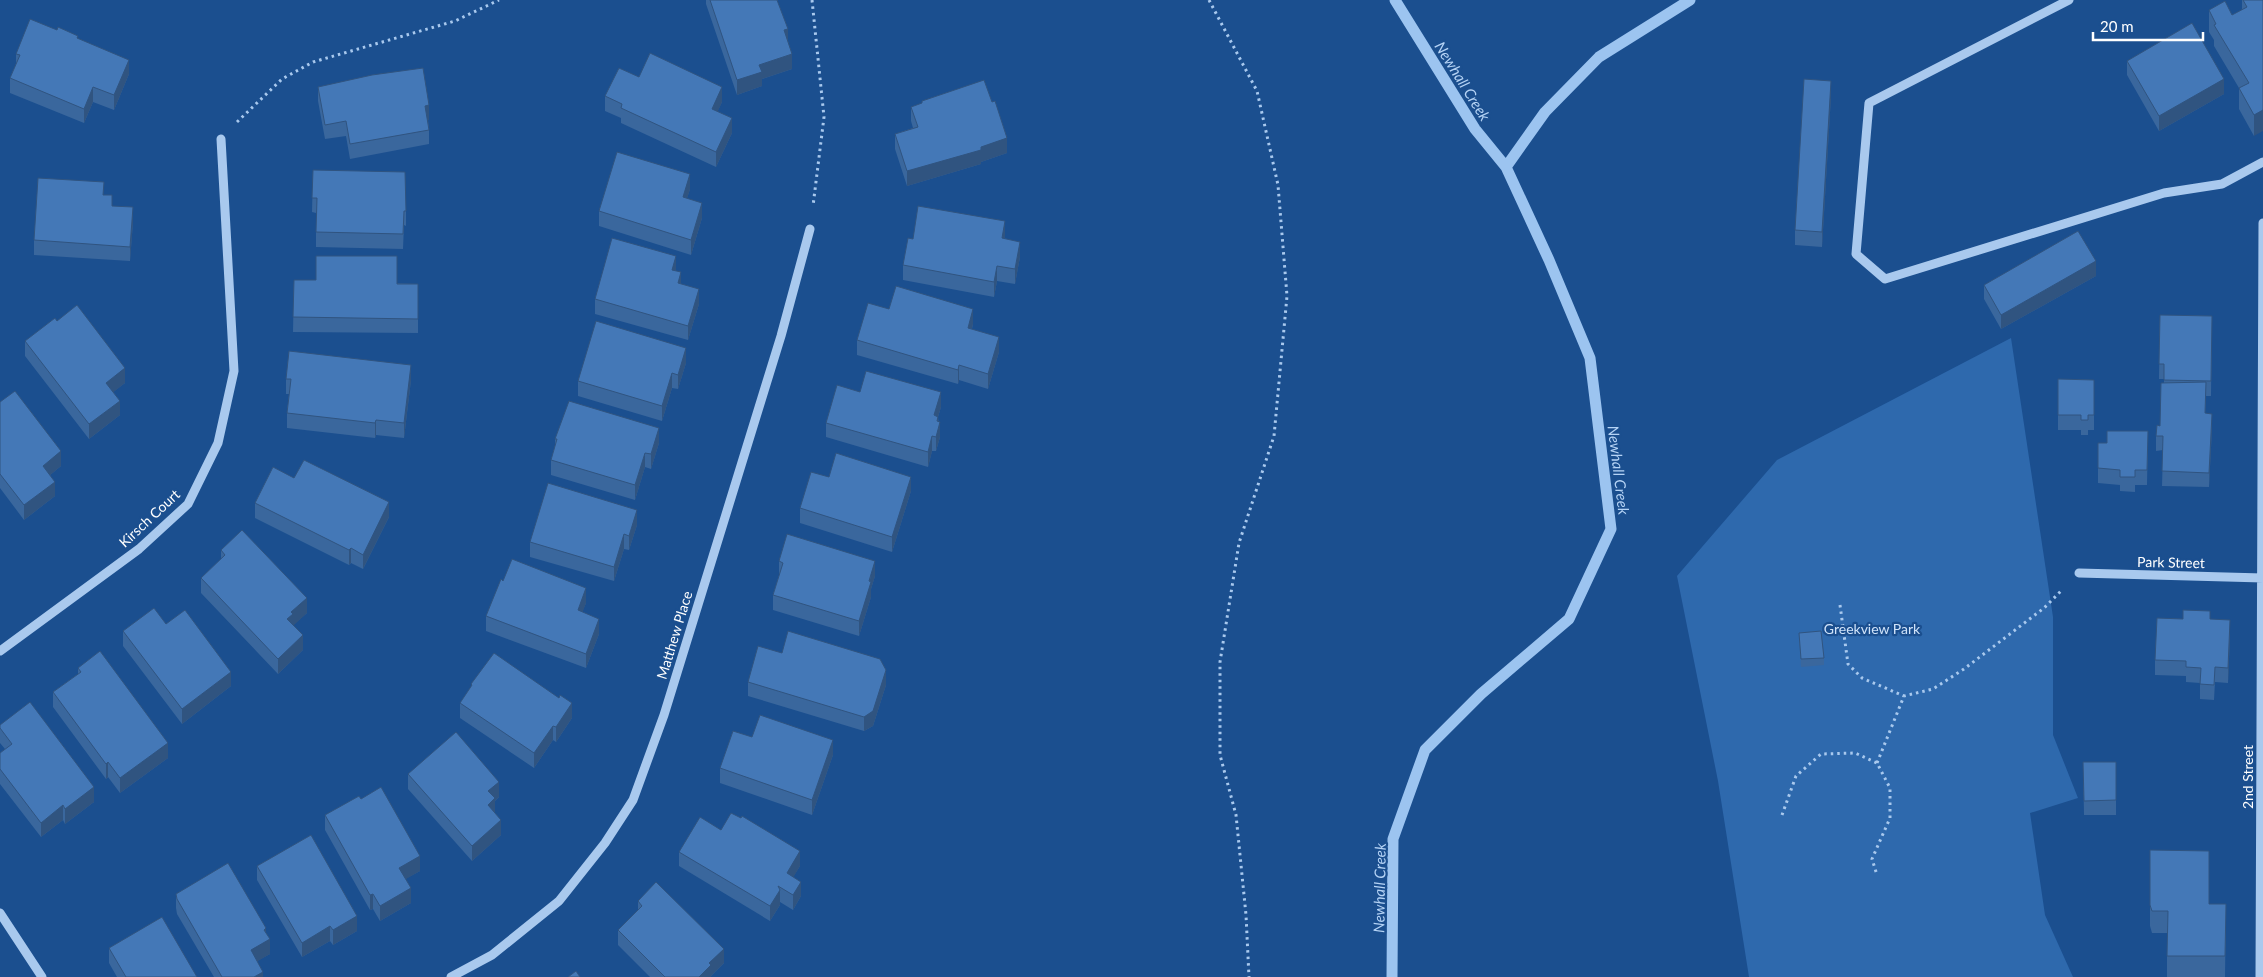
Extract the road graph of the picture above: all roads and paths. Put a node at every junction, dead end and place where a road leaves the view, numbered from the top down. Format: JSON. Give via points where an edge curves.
{"nodes":[{"id":1,"x":499,"y":0,"type":"edge"},
{"id":2,"x":812,"y":0,"type":"edge"},
{"id":3,"x":1209,"y":0,"type":"edge"},
{"id":4,"x":2068,"y":0,"type":"edge"},
{"id":5,"x":221,"y":139,"type":"joint"},
{"id":6,"x":2263,"y":162,"type":"edge"},
{"id":7,"x":2263,"y":223,"type":"edge"},
{"id":8,"x":810,"y":229,"type":"joint"},
{"id":9,"x":2078,"y":573,"type":"joint"},
{"id":10,"x":2262,"y":578,"type":"edge"},
{"id":11,"x":1840,"y":605,"type":"dead end"},
{"id":12,"x":0,"y":650,"type":"edge"},
{"id":13,"x":1904,"y":696,"type":"junction"},
{"id":14,"x":1877,"y":763,"type":"junction"},
{"id":15,"x":1782,"y":815,"type":"dead end"},
{"id":16,"x":1877,"y":875,"type":"dead end"},
{"id":17,"x":0,"y":913,"type":"edge"},
{"id":18,"x":42,"y":977,"type":"edge"},
{"id":19,"x":451,"y":977,"type":"edge"},
{"id":20,"x":1249,"y":977,"type":"edge"},
{"id":21,"x":2260,"y":977,"type":"edge"}],
"edges":[{"from":1,"to":5,"type":"path","via":[[455,21],[313,62],[282,79]]},
{"from":2,"to":8,"type":"path","via":[[824,117]]},
{"from":3,"to":20,"type":"path","via":[[1257,91],[1278,185],[1287,296],[1274,436],[1239,543],[1220,662],[1220,755],[1236,815]]},
{"from":4,"to":6,"type":"street","via":[[1869,103],[1856,254],[1885,279],[2164,193],[2222,184]]},
{"from":5,"to":12,"type":"street","name":"Kirsch Court","via":[[234,371],[218,443],[188,504],[139,549]]},
{"from":7,"to":10,"type":"street","name":"2nd Street"},
{"from":8,"to":19,"type":"street","name":"Matthew Place","via":[[781,336],[667,705],[633,800],[559,901],[492,955]]},
{"from":9,"to":10,"type":"street","name":"Park Street"},
{"from":9,"to":13,"type":"path","via":[[2044,608],[1964,669],[1933,689]]},
{"from":10,"to":21,"type":"street","name":"2nd Street"},
{"from":11,"to":13,"type":"path","via":[[1848,664],[1862,678]]},
{"from":13,"to":14,"type":"path"},
{"from":14,"to":15,"type":"path","via":[[1855,753],[1821,754],[1796,776]]},
{"from":14,"to":16,"type":"path","via":[[1890,788],[1890,818],[1872,859]]},
{"from":17,"to":18,"type":"street"}]}
